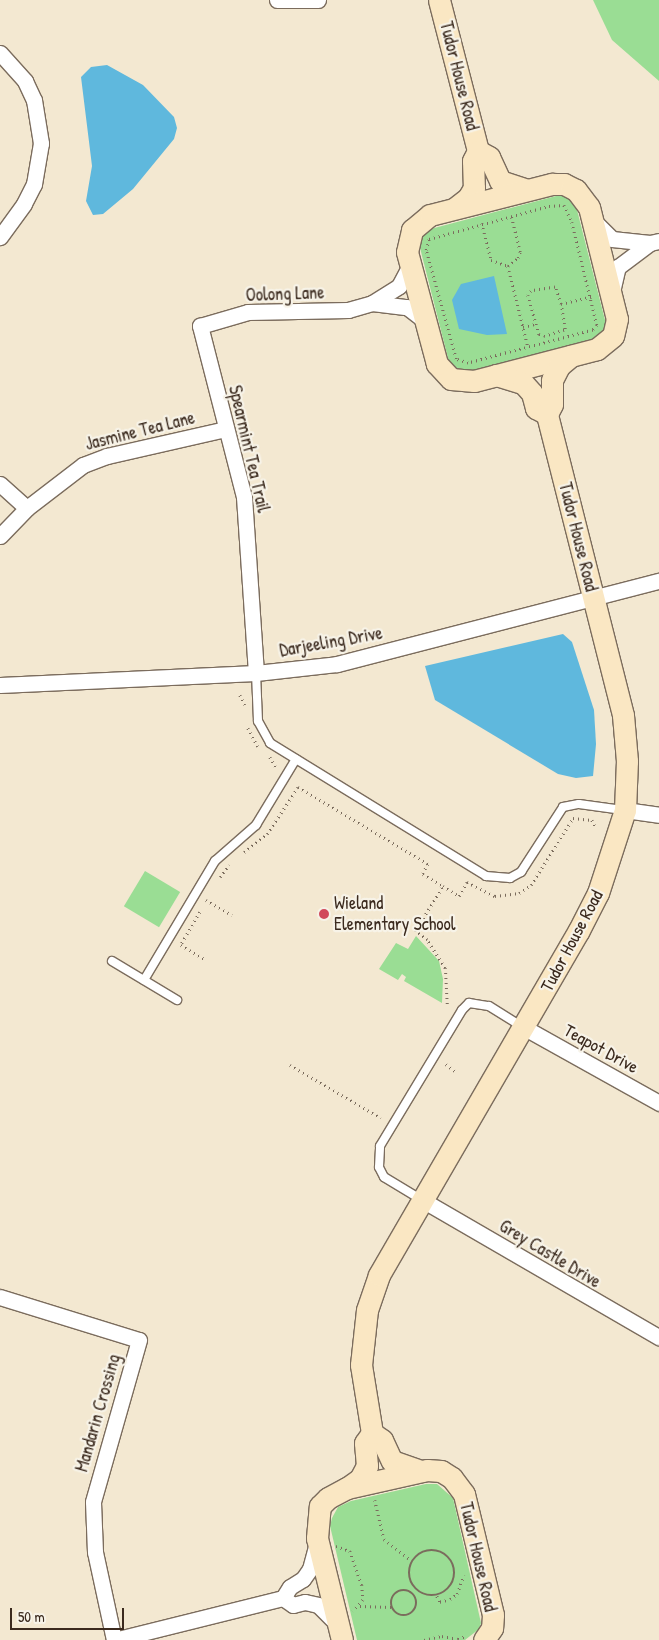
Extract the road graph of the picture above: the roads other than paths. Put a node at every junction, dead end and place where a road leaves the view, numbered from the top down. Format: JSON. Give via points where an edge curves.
{"nodes":[{"id":1,"x":277,"y":0,"type":"edge"},
{"id":2,"x":318,"y":0,"type":"edge"},
{"id":3,"x":439,"y":0,"type":"edge"},
{"id":4,"x":0,"y":53,"type":"edge"},
{"id":5,"x":478,"y":151,"type":"junction"},
{"id":6,"x":527,"y":190,"type":"junction"},
{"id":7,"x":454,"y":209,"type":"junction"},
{"id":8,"x":594,"y":221,"type":"junction"},
{"id":9,"x":0,"y":237,"type":"edge"},
{"id":10,"x":654,"y":242,"type":"edge"},
{"id":11,"x":410,"y":265,"type":"junction"},
{"id":12,"x":602,"y":296,"type":"junction"},
{"id":13,"x":372,"y":303,"type":"junction"},
{"id":14,"x":425,"y":321,"type":"junction"},
{"id":15,"x":200,"y":326,"type":"joint"},
{"id":16,"x":571,"y":356,"type":"junction"},
{"id":17,"x":494,"y":375,"type":"junction"},
{"id":18,"x":547,"y":414,"type":"junction"},
{"id":19,"x":226,"y":429,"type":"junction"},
{"id":20,"x":0,"y":484,"type":"edge"},
{"id":21,"x":27,"y":508,"type":"junction"},
{"id":22,"x":0,"y":536,"type":"edge"},
{"id":23,"x":659,"y":581,"type":"edge"},
{"id":24,"x":594,"y":597,"type":"junction"},
{"id":25,"x":256,"y":673,"type":"junction"},
{"id":26,"x":0,"y":685,"type":"edge"},
{"id":27,"x":296,"y":759,"type":"junction"},
{"id":28,"x":625,"y":810,"type":"junction"},
{"id":29,"x":659,"y":815,"type":"edge"},
{"id":30,"x":112,"y":961,"type":"dead end"},
{"id":31,"x":144,"y":980,"type":"junction"},
{"id":32,"x":177,"y":1000,"type":"dead end"},
{"id":33,"x":525,"y":1028,"type":"junction"},
{"id":34,"x":659,"y":1103,"type":"edge"},
{"id":35,"x":424,"y":1201,"type":"junction"},
{"id":36,"x":0,"y":1297,"type":"edge"},
{"id":37,"x":659,"y":1336,"type":"edge"},
{"id":38,"x":372,"y":1433,"type":"junction"},
{"id":39,"x":421,"y":1471,"type":"junction"},
{"id":40,"x":347,"y":1488,"type":"junction"},
{"id":41,"x":329,"y":1541,"type":"junction"},
{"id":42,"x":282,"y":1598,"type":"junction"},
{"id":43,"x":346,"y":1624,"type":"edge"},
{"id":44,"x":477,"y":1636,"type":"edge"},
{"id":45,"x":114,"y":1640,"type":"edge"}],
"edges":[{"from":1,"to":2,"type":"street"},
{"from":3,"to":5,"type":"street","name":"Tudor House Road"},
{"from":4,"to":9,"type":"street","via":[[25,81],[34,100],[41,143],[34,184]]},
{"from":5,"to":6,"type":"street","name":"Tudor House Road","via":[[488,158],[500,181]]},
{"from":5,"to":7,"type":"street","name":"Tudor House Road","via":[[473,161],[474,188],[468,198]]},
{"from":6,"to":7,"type":"street","name":"Tudor House Road"},
{"from":6,"to":8,"type":"street","name":"Tudor House Road","via":[[564,184],[584,196]]},
{"from":7,"to":11,"type":"street","name":"Tudor House Road","via":[[430,215],[418,222],[408,241]]},
{"from":8,"to":10,"type":"street","via":[[612,239]]},
{"from":8,"to":12,"type":"street","name":"Tudor House Road"},
{"from":10,"to":12,"type":"street","via":[[618,267]]},
{"from":11,"to":13,"type":"street","name":"Oolong Lane","via":[[400,286]]},
{"from":11,"to":14,"type":"street","name":"Tudor House Road"},
{"from":12,"to":16,"type":"street","name":"Tudor House Road","via":[[617,319],[613,336],[597,349]]},
{"from":13,"to":14,"type":"street","name":"Oolong Lane","via":[[407,307]]},
{"from":13,"to":15,"type":"street","name":"Oolong Lane","via":[[348,310],[248,312]]},
{"from":14,"to":17,"type":"street","name":"Tudor House Road","via":[[437,364],[451,379],[474,381]]},
{"from":15,"to":19,"type":"street","name":"Spearmint Tea Trail"},
{"from":16,"to":17,"type":"street","name":"Tudor House Road"},
{"from":16,"to":18,"type":"street","name":"Tudor House Road","via":[[559,366],[552,380],[552,404]]},
{"from":17,"to":18,"type":"street","name":"Tudor House Road","via":[[523,384],[532,393],[536,408]]},
{"from":18,"to":24,"type":"street","name":"Tudor House Road"},
{"from":19,"to":21,"type":"street","name":"Jasmine Tea Lane","via":[[107,456],[83,465]]},
{"from":19,"to":25,"type":"street","name":"Spearmint Tea Trail","via":[[248,528]]},
{"from":20,"to":21,"type":"street"},
{"from":21,"to":22,"type":"street","name":"Jasmine Tea Lane"},
{"from":23,"to":24,"type":"street","name":"Darjeeling Drive"},
{"from":24,"to":25,"type":"street","name":"Darjeeling Drive","via":[[337,664]]},
{"from":24,"to":28,"type":"street","name":"Tudor House Road","via":[[623,715],[627,760]]},
{"from":25,"to":26,"type":"street","name":"Darjeeling Drive"},
{"from":25,"to":27,"type":"lane","via":[[261,730],[270,744]]},
{"from":27,"to":28,"type":"lane","via":[[486,876],[510,878],[521,872],[562,807],[571,804]]},
{"from":27,"to":31,"type":"lane","via":[[256,825],[214,861]]},
{"from":28,"to":29,"type":"street"},
{"from":28,"to":33,"type":"street","name":"Tudor House Road","via":[[598,893]]},
{"from":30,"to":31,"type":"lane"},
{"from":31,"to":32,"type":"lane"},
{"from":33,"to":34,"type":"street","name":"Teapot Drive"},
{"from":33,"to":35,"type":"street","name":"Tudor House Road"},
{"from":33,"to":35,"type":"lane","via":[[489,1006],[469,1003],[380,1146],[380,1167],[384,1177]]},
{"from":35,"to":37,"type":"street","name":"Grey Castle Drive"},
{"from":35,"to":38,"type":"street","name":"Tudor House Road","via":[[380,1275],[367,1310],[362,1365]]},
{"from":36,"to":45,"type":"street","name":"Mandarin Crossing","via":[[138,1340],[93,1502],[95,1552]]},
{"from":38,"to":39,"type":"street","name":"Tudor House Road","via":[[382,1440],[392,1461]]},
{"from":38,"to":40,"type":"street","name":"Tudor House Road","via":[[365,1443],[366,1466],[360,1478]]},
{"from":39,"to":40,"type":"street","name":"Tudor House Road"},
{"from":39,"to":44,"type":"street","name":"Tudor House Road","via":[[441,1471],[459,1484],[464,1494],[493,1615],[492,1628]]},
{"from":40,"to":41,"type":"street","name":"Tudor House Road","via":[[320,1506]]},
{"from":41,"to":42,"type":"street","via":[[303,1579],[290,1587]]},
{"from":41,"to":43,"type":"street","name":"Tudor House Road"},
{"from":42,"to":43,"type":"street","via":[[293,1605],[305,1602],[318,1605]]},
{"from":42,"to":45,"type":"street"}]}
